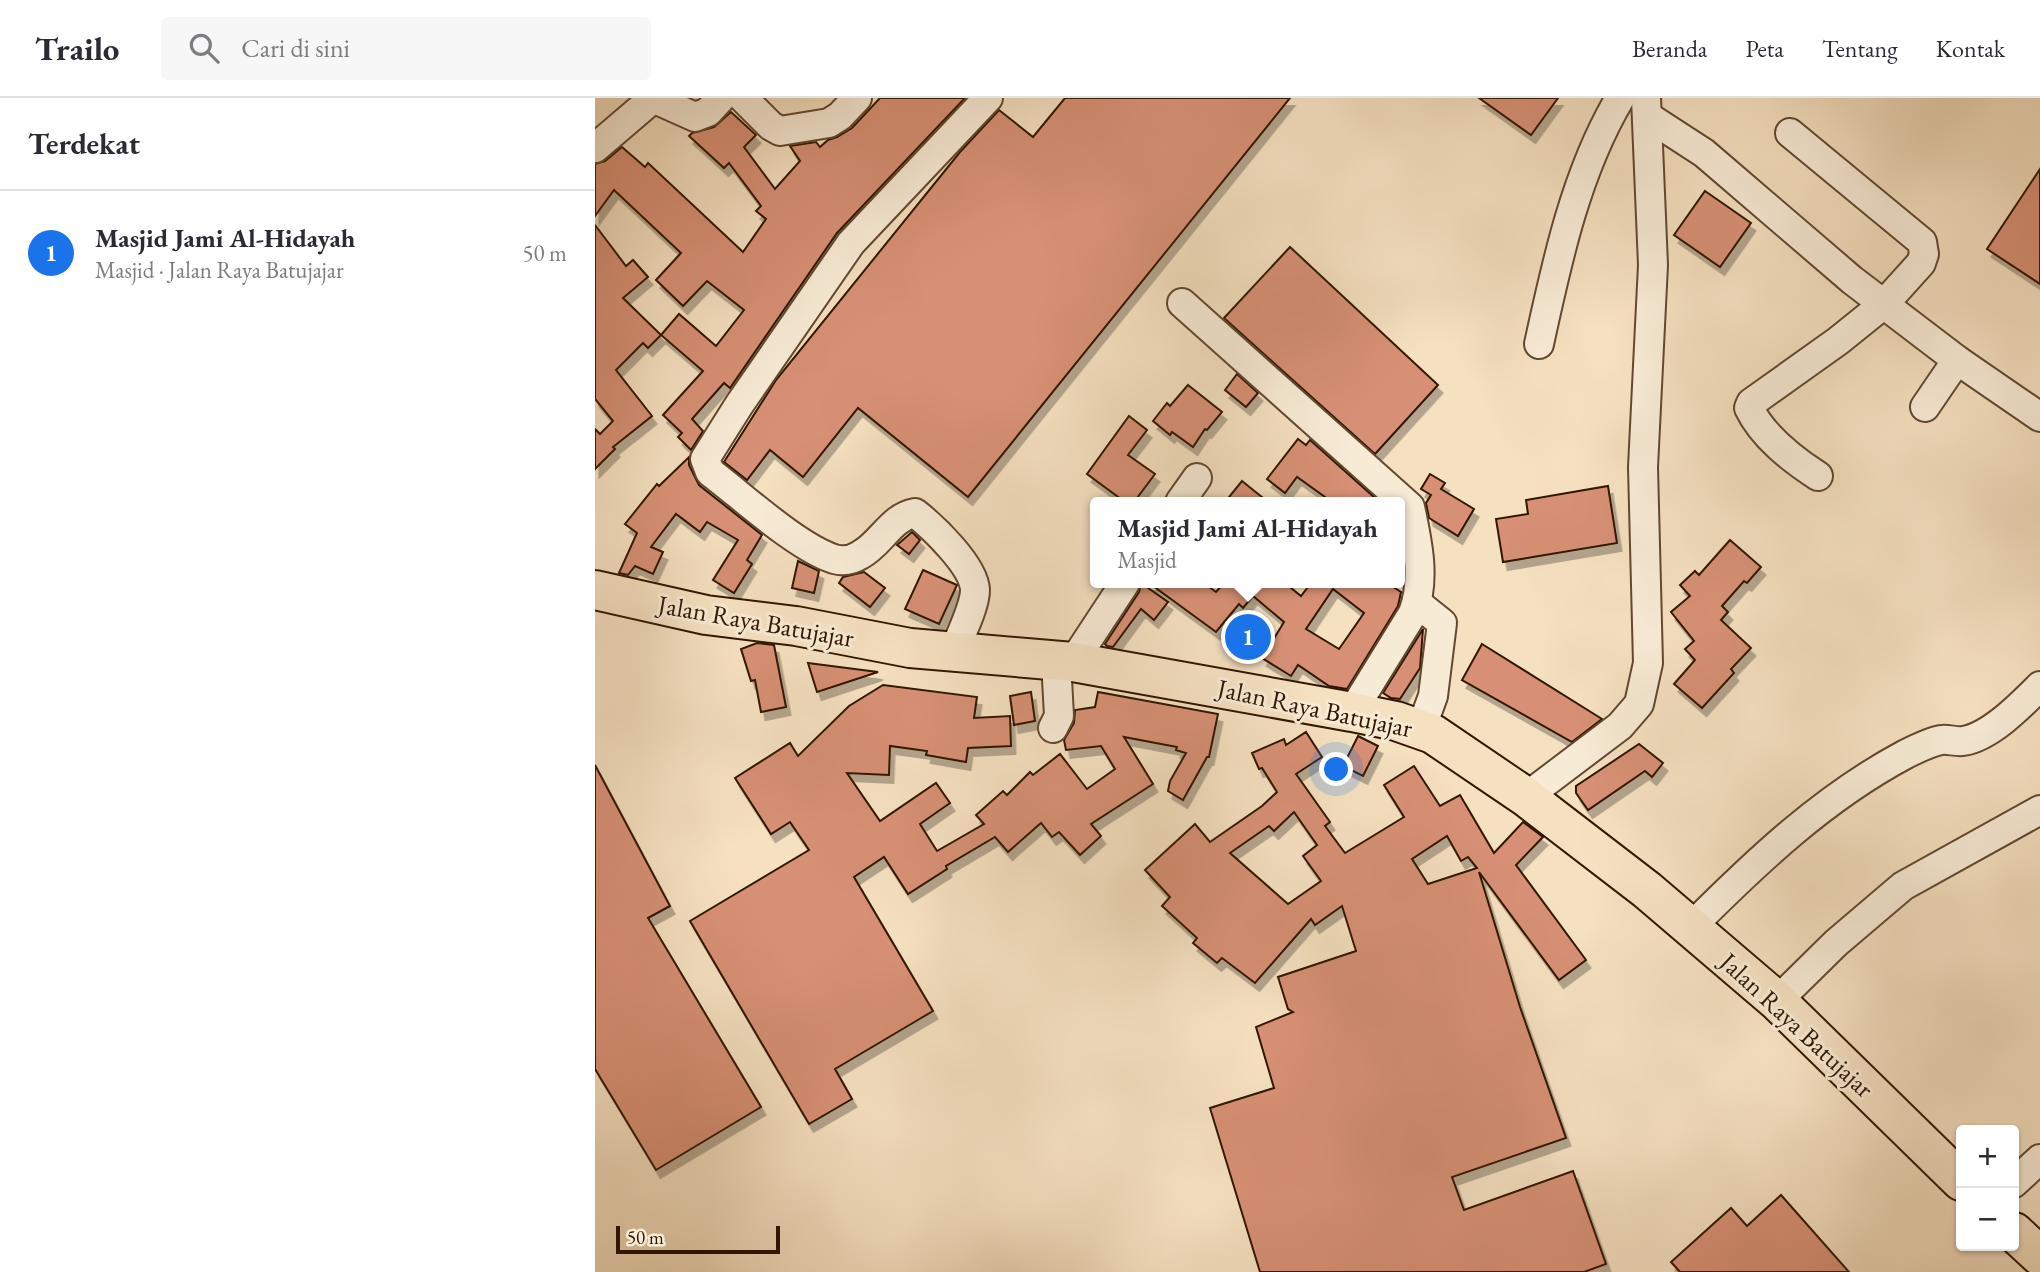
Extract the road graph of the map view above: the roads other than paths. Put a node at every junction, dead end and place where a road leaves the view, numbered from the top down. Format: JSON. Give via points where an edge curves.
{"nodes":[{"id":1,"x":721,"y":98,"type":"edge"},
{"id":2,"x":743,"y":98,"type":"edge"},
{"id":3,"x":857,"y":98,"type":"edge"},
{"id":4,"x":988,"y":98,"type":"edge"},
{"id":5,"x":1620,"y":98,"type":"edge"},
{"id":6,"x":1646,"y":107,"type":"edge"},
{"id":7,"x":1790,"y":133,"type":"dead end"},
{"id":8,"x":595,"y":148,"type":"edge"},
{"id":9,"x":1182,"y":303,"type":"dead end"},
{"id":10,"x":1884,"y":304,"type":"junction"},
{"id":11,"x":1539,"y":344,"type":"dead end"},
{"id":12,"x":1957,"y":360,"type":"junction"},
{"id":13,"x":1925,"y":407,"type":"dead end"},
{"id":14,"x":2040,"y":417,"type":"edge"},
{"id":15,"x":1818,"y":476,"type":"dead end"},
{"id":16,"x":1196,"y":478,"type":"dead end"},
{"id":17,"x":1183,"y":497,"type":"edge"},
{"id":18,"x":1398,"y":497,"type":"edge"},
{"id":19,"x":1405,"y":503,"type":"edge"},
{"id":20,"x":1121,"y":588,"type":"edge"},
{"id":21,"x":595,"y":590,"type":"edge"},
{"id":22,"x":1417,"y":603,"type":"junction"},
{"id":23,"x":954,"y":652,"type":"junction"},
{"id":24,"x":1065,"y":661,"type":"junction"},
{"id":25,"x":2040,"y":686,"type":"edge"},
{"id":26,"x":1352,"y":712,"type":"junction"},
{"id":27,"x":1053,"y":728,"type":"dead end"},
{"id":28,"x":1421,"y":729,"type":"junction"},
{"id":29,"x":1526,"y":797,"type":"junction"},
{"id":30,"x":2040,"y":810,"type":"edge"},
{"id":31,"x":1690,"y":928,"type":"junction"},
{"id":32,"x":1777,"y":1001,"type":"junction"},
{"id":33,"x":2040,"y":1159,"type":"edge"},
{"id":34,"x":1956,"y":1176,"type":"edge"},
{"id":35,"x":2019,"y":1178,"type":"edge"},
{"id":36,"x":2019,"y":1236,"type":"edge"},
{"id":37,"x":2040,"y":1256,"type":"edge"}],
"edges":[{"from":1,"to":8,"type":"street","via":[[708,112],[695,117],[650,101]]},
{"from":2,"to":3,"type":"street","via":[[780,131],[829,123]]},
{"from":4,"to":23,"type":"street","via":[[851,243],[705,459],[710,472],[788,533],[836,560],[851,560],[870,550],[907,514],[921,517],[972,577],[975,592]]},
{"from":5,"to":11,"type":"street","via":[[1607,120],[1565,230]]},
{"from":6,"to":10,"type":"street"},
{"from":6,"to":29,"type":"street","via":[[1653,265],[1643,467],[1648,663],[1639,704],[1620,726]]},
{"from":7,"to":10,"type":"street","via":[[1922,242],[1921,263]]},
{"from":9,"to":18,"type":"street"},
{"from":10,"to":12,"type":"street"},
{"from":10,"to":15,"type":"street","via":[[1749,408],[1795,461]]},
{"from":12,"to":13,"type":"street"},
{"from":12,"to":14,"type":"street"},
{"from":16,"to":17,"type":"street"},
{"from":19,"to":22,"type":"street","via":[[1419,549]]},
{"from":20,"to":24,"type":"street"},
{"from":21,"to":23,"type":"highway","name":"Jalan Raya Batujajar","via":[[706,615]]},
{"from":22,"to":26,"type":"street"},
{"from":22,"to":28,"type":"street","via":[[1442,622],[1433,695]]},
{"from":23,"to":24,"type":"highway","name":"Jalan Raya Batujajar"},
{"from":24,"to":26,"type":"highway","name":"Jalan Raya Batujajar"},
{"from":24,"to":27,"type":"street","via":[[1059,716]]},
{"from":25,"to":31,"type":"street","via":[[1989,730],[1963,741],[1940,740],[1908,752],[1847,789],[1766,853]]},
{"from":26,"to":28,"type":"highway","name":"Jalan Raya Batujajar"},
{"from":28,"to":29,"type":"highway","name":"Jalan Raya Batujajar"},
{"from":29,"to":31,"type":"highway","name":"Jalan Raya Batujajar"},
{"from":30,"to":32,"type":"street","via":[[1903,886]]},
{"from":31,"to":32,"type":"highway","name":"Jalan Raya Batujajar"},
{"from":32,"to":34,"type":"highway","name":"Jalan Raya Batujajar"},
{"from":33,"to":35,"type":"street"},
{"from":36,"to":37,"type":"highway"}]}
